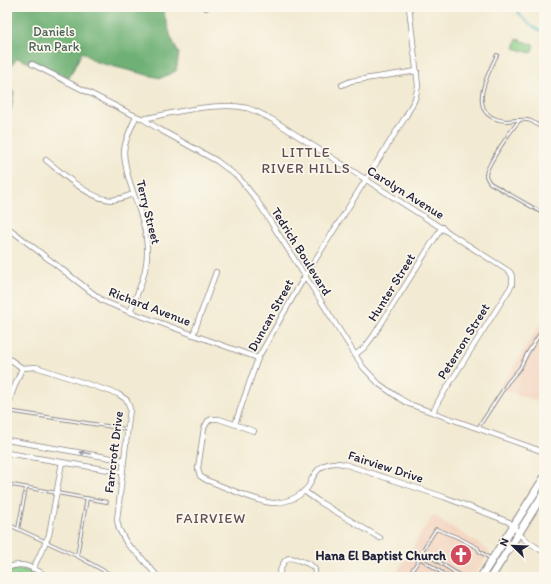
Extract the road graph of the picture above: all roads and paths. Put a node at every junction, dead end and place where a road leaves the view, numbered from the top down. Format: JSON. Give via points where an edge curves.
{"nodes":[{"id":1,"x":409,"y":7,"type":"edge"},
{"id":2,"x":497,"y":55,"type":"dead end"},
{"id":3,"x":32,"y":64,"type":"dead end"},
{"id":4,"x":417,"y":71,"type":"junction"},
{"id":5,"x":342,"y":85,"type":"dead end"},
{"id":6,"x":136,"y":117,"type":"junction"},
{"id":7,"x":143,"y":119,"type":"junction"},
{"id":8,"x":518,"y":121,"type":"junction"},
{"id":9,"x":544,"y":130,"type":"edge"},
{"id":10,"x":46,"y":160,"type":"dead end"},
{"id":11,"x":365,"y":179,"type":"junction"},
{"id":12,"x":133,"y":194,"type":"junction"},
{"id":13,"x":544,"y":214,"type":"edge"},
{"id":14,"x":7,"y":228,"type":"edge"},
{"id":15,"x":442,"y":228,"type":"junction"},
{"id":16,"x":216,"y":272,"type":"dead end"},
{"id":17,"x":304,"y":276,"type":"junction"},
{"id":18,"x":513,"y":281,"type":"joint"},
{"id":19,"x":130,"y":312,"type":"junction"},
{"id":20,"x":544,"y":327,"type":"edge"},
{"id":21,"x":193,"y":335,"type":"junction"},
{"id":22,"x":355,"y":355,"type":"junction"},
{"id":23,"x":7,"y":358,"type":"edge"},
{"id":24,"x":258,"y":358,"type":"junction"},
{"id":25,"x":22,"y":368,"type":"junction"},
{"id":26,"x":7,"y":411,"type":"edge"},
{"id":27,"x":433,"y":412,"type":"junction"},
{"id":28,"x":235,"y":424,"type":"junction"},
{"id":29,"x":478,"y":429,"type":"junction"},
{"id":30,"x":127,"y":430,"type":"junction"},
{"id":31,"x":254,"y":431,"type":"dead end"},
{"id":32,"x":7,"y":440,"type":"edge"},
{"id":33,"x":544,"y":452,"type":"edge"},
{"id":34,"x":7,"y":453,"type":"edge"},
{"id":35,"x":123,"y":460,"type":"junction"},
{"id":36,"x":62,"y":462,"type":"junction"},
{"id":37,"x":122,"y":472,"type":"junction"},
{"id":38,"x":544,"y":478,"type":"edge"},
{"id":39,"x":7,"y":484,"type":"edge"},
{"id":40,"x":26,"y":488,"type":"junction"},
{"id":41,"x":304,"y":491,"type":"junction"},
{"id":42,"x":57,"y":493,"type":"junction"},
{"id":43,"x":544,"y":493,"type":"edge"},
{"id":44,"x":87,"y":498,"type":"junction"},
{"id":45,"x":107,"y":502,"type":"dead end"},
{"id":46,"x":7,"y":524,"type":"edge"},
{"id":47,"x":18,"y":529,"type":"junction"},
{"id":48,"x":516,"y":529,"type":"junction"},
{"id":49,"x":380,"y":538,"type":"dead end"},
{"id":50,"x":47,"y":542,"type":"junction"},
{"id":51,"x":544,"y":552,"type":"edge"},
{"id":52,"x":77,"y":556,"type":"junction"},
{"id":53,"x":492,"y":560,"type":"junction"},
{"id":54,"x":7,"y":568,"type":"edge"},
{"id":55,"x":33,"y":569,"type":"junction"},
{"id":56,"x":49,"y":577,"type":"edge"},
{"id":57,"x":115,"y":577,"type":"edge"},
{"id":58,"x":158,"y":577,"type":"edge"},
{"id":59,"x":278,"y":577,"type":"edge"},
{"id":60,"x":313,"y":577,"type":"edge"},
{"id":61,"x":408,"y":577,"type":"edge"},
{"id":62,"x":448,"y":577,"type":"edge"},
{"id":63,"x":462,"y":577,"type":"edge"},
{"id":64,"x":481,"y":577,"type":"edge"},
{"id":65,"x":491,"y":577,"type":"edge"}],
"edges":[{"from":1,"to":4,"type":"street","name":"Duncan Street"},
{"from":2,"to":8,"type":"lane","via":[[481,93],[482,105],[489,116],[505,121]]},
{"from":3,"to":6,"type":"street","name":"Tedrich Boulevard"},
{"from":4,"to":5,"type":"street","via":[[351,81]]},
{"from":4,"to":11,"type":"street","name":"Duncan Street","via":[[418,86],[413,104]]},
{"from":6,"to":7,"type":"street","name":"Tedrich Boulevard"},
{"from":6,"to":12,"type":"street","name":"Terry Street","via":[[127,137],[124,152]]},
{"from":7,"to":11,"type":"street","name":"Carolyn Avenue","via":[[213,107],[248,108],[272,120]]},
{"from":7,"to":17,"type":"street","name":"Tedrich Boulevard","via":[[217,161],[239,178],[256,199]]},
{"from":8,"to":9,"type":"lane","via":[[530,121]]},
{"from":8,"to":13,"type":"lane","via":[[490,165],[486,173],[487,179]]},
{"from":10,"to":12,"type":"street","via":[[94,196],[111,200]]},
{"from":11,"to":15,"type":"street","name":"Carolyn Avenue"},
{"from":11,"to":17,"type":"street","name":"Duncan Street"},
{"from":12,"to":19,"type":"street","name":"Terry Street","via":[[143,226],[147,252],[145,272]]},
{"from":14,"to":19,"type":"street","name":"Richard Avenue","via":[[95,296],[112,306]]},
{"from":15,"to":18,"type":"street","name":"Carolyn Avenue","via":[[508,270]]},
{"from":15,"to":22,"type":"street","name":"Hunter Street","via":[[374,335]]},
{"from":16,"to":21,"type":"street"},
{"from":17,"to":22,"type":"street","name":"Tedrich Boulevard"},
{"from":17,"to":24,"type":"street","name":"Duncan Street"},
{"from":18,"to":27,"type":"street","name":"Peterson Street"},
{"from":19,"to":21,"type":"street","name":"Richard Avenue"},
{"from":20,"to":29,"type":"lane","via":[[520,368]]},
{"from":21,"to":24,"type":"street","name":"Richard Avenue"},
{"from":22,"to":27,"type":"street","name":"Tedrich Boulevard","via":[[372,377],[389,392],[409,404]]},
{"from":23,"to":25,"type":"street"},
{"from":24,"to":28,"type":"street","name":"Duncan Street"},
{"from":25,"to":26,"type":"street"},
{"from":25,"to":30,"type":"street","name":"Farrcroft Drive","via":[[36,367],[118,394],[129,404]]},
{"from":26,"to":30,"type":"lane"},
{"from":27,"to":29,"type":"street","name":"Tedrich Boulevard"},
{"from":28,"to":31,"type":"street","name":"Fairview Drive"},
{"from":28,"to":41,"type":"street","name":"Fairview Drive","via":[[216,419],[206,424],[198,468],[198,473],[203,479],[269,502],[285,501]]},
{"from":29,"to":33,"type":"street","name":"Tedrich Boulevard"},
{"from":30,"to":35,"type":"street","name":"Farrcroft Drive"},
{"from":35,"to":32,"type":"street","one_way":true},
{"from":34,"to":36,"type":"street"},
{"from":35,"to":37,"type":"street","name":"Farrcroft Drive"},
{"from":36,"to":37,"type":"street"},
{"from":36,"to":42,"type":"street"},
{"from":37,"to":58,"type":"street","name":"Farrcroft Drive","via":[[116,514],[119,528],[127,544]]},
{"from":38,"to":48,"type":"main road"},
{"from":39,"to":40,"type":"lane"},
{"from":40,"to":42,"type":"lane"},
{"from":40,"to":47,"type":"lane"},
{"from":41,"to":48,"type":"street","name":"Fairview Drive","via":[[320,468],[338,463],[444,497],[510,522]]},
{"from":41,"to":49,"type":"street"},
{"from":42,"to":44,"type":"lane"},
{"from":42,"to":50,"type":"street"},
{"from":43,"to":48,"type":"main road"},
{"from":44,"to":45,"type":"lane"},
{"from":44,"to":52,"type":"lane"},
{"from":46,"to":47,"type":"lane"},
{"from":47,"to":50,"type":"lane"},
{"from":48,"to":51,"type":"street","name":"Fairview Drive","via":[[525,540]]},
{"from":48,"to":53,"type":"main road"},
{"from":48,"to":65,"type":"main road"},
{"from":50,"to":52,"type":"lane"},
{"from":50,"to":55,"type":"street"},
{"from":52,"to":57,"type":"lane"},
{"from":53,"to":63,"type":"lane","via":[[479,552],[478,548],[436,529],[422,551]]},
{"from":53,"to":64,"type":"main road"},
{"from":54,"to":55,"type":"street","via":[[24,564]]},
{"from":55,"to":56,"type":"street"},
{"from":59,"to":60,"type":"street","via":[[284,563],[291,558],[314,568]]},
{"from":61,"to":62,"type":"lane","via":[[420,558]]}]}
